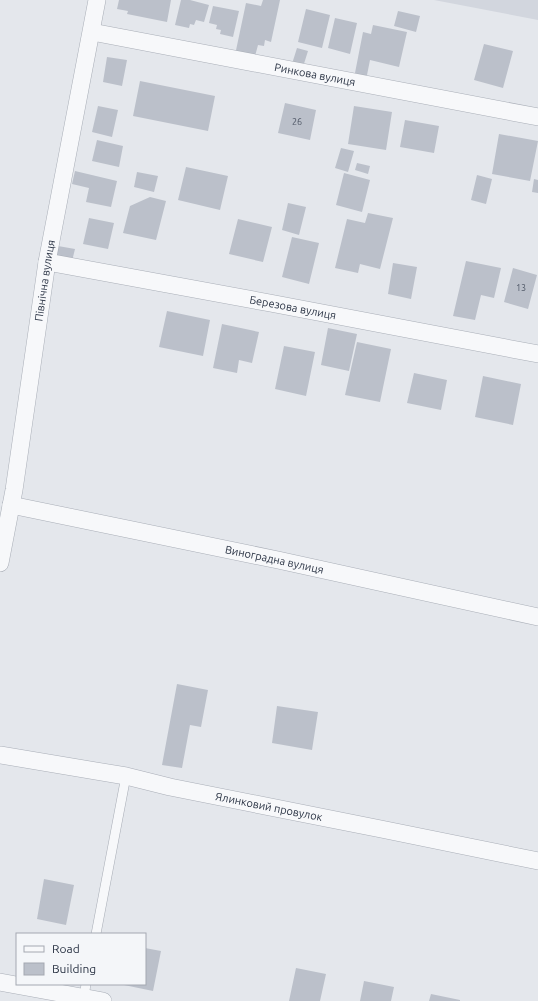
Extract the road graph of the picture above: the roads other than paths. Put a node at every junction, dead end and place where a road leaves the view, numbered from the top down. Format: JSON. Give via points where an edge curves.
{"nodes":[{"id":1,"x":97,"y":0,"type":"edge"},
{"id":2,"x":92,"y":32,"type":"junction"},
{"id":3,"x":538,"y":118,"type":"edge"},
{"id":4,"x":47,"y":262,"type":"junction"},
{"id":5,"x":538,"y":354,"type":"edge"},
{"id":6,"x":11,"y":505,"type":"junction"},
{"id":7,"x":0,"y":563,"type":"edge"},
{"id":8,"x":538,"y":617,"type":"edge"},
{"id":9,"x":0,"y":755,"type":"edge"},
{"id":10,"x":126,"y":776,"type":"junction"},
{"id":11,"x":538,"y":861,"type":"edge"},
{"id":12,"x":96,"y":933,"type":"edge"},
{"id":13,"x":0,"y":982,"type":"edge"},
{"id":14,"x":16,"y":984,"type":"edge"},
{"id":15,"x":28,"y":985,"type":"edge"},
{"id":16,"x":85,"y":991,"type":"edge"},
{"id":17,"x":103,"y":1001,"type":"edge"}],
"edges":[{"from":1,"to":2,"type":"street","name":"Північна вулиця"},
{"from":2,"to":3,"type":"street","name":"Ринкова вулиця"},
{"from":2,"to":4,"type":"street","name":"Північна вулиця"},
{"from":4,"to":5,"type":"street","name":"Березова вулиця"},
{"from":4,"to":6,"type":"street","name":"Північна вулиця"},
{"from":6,"to":7,"type":"street","name":"Північна вулиця"},
{"from":6,"to":8,"type":"street","name":"Виноградна вулиця"},
{"from":9,"to":10,"type":"street","name":"Ялинковий провулок"},
{"from":10,"to":11,"type":"street","name":"Ялинковий провулок"},
{"from":10,"to":12,"type":"lane"},
{"from":13,"to":14,"type":"street"},
{"from":15,"to":16,"type":"street"},
{"from":16,"to":17,"type":"street"}]}
